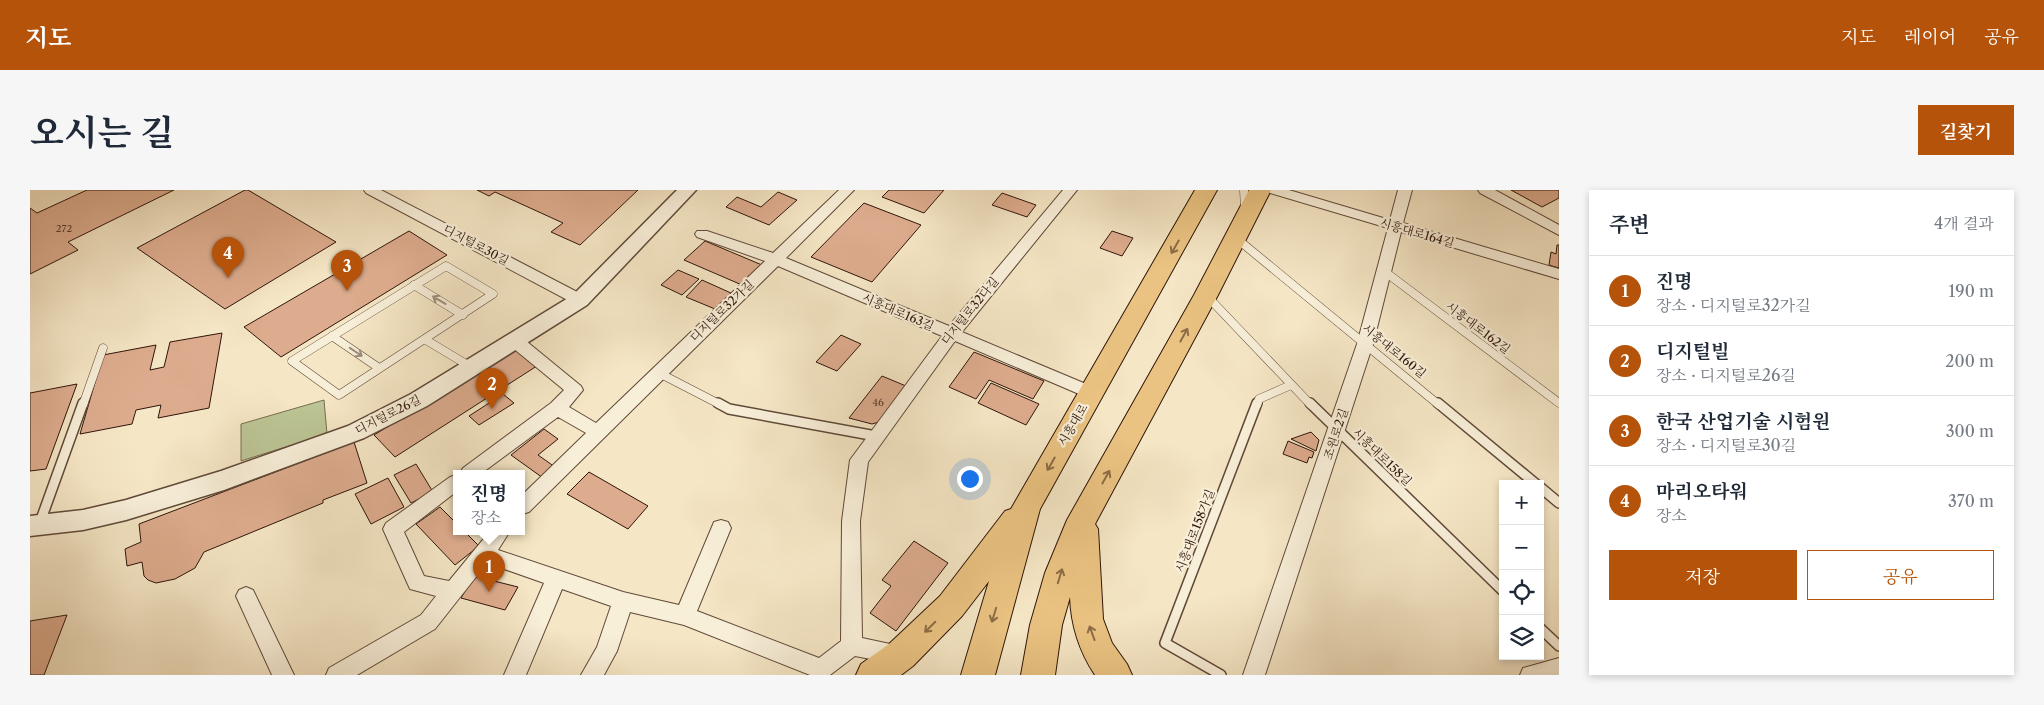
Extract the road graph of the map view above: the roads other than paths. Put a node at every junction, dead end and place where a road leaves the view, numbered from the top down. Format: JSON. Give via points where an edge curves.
{"nodes":[{"id":1,"x":371,"y":190,"type":"edge"},
{"id":2,"x":687,"y":190,"type":"edge"},
{"id":3,"x":847,"y":190,"type":"edge"},
{"id":4,"x":1070,"y":190,"type":"edge"},
{"id":5,"x":1244,"y":190,"type":"edge"},
{"id":6,"x":1260,"y":190,"type":"edge"},
{"id":7,"x":1275,"y":190,"type":"edge"},
{"id":8,"x":1405,"y":190,"type":"edge"},
{"id":9,"x":1485,"y":190,"type":"edge"},
{"id":10,"x":1207,"y":195,"type":"edge"},
{"id":11,"x":1396,"y":227,"type":"junction"},
{"id":12,"x":1240,"y":228,"type":"junction"},
{"id":13,"x":1559,"y":231,"type":"edge"},
{"id":14,"x":702,"y":234,"type":"dead end"},
{"id":15,"x":775,"y":259,"type":"junction"},
{"id":16,"x":1384,"y":271,"type":"junction"},
{"id":17,"x":1559,"y":274,"type":"edge"},
{"id":18,"x":414,"y":285,"type":"junction"},
{"id":19,"x":1206,"y":295,"type":"junction"},
{"id":20,"x":580,"y":300,"type":"junction"},
{"id":21,"x":463,"y":315,"type":"junction"},
{"id":22,"x":951,"y":334,"type":"junction"},
{"id":23,"x":332,"y":336,"type":"junction"},
{"id":24,"x":426,"y":340,"type":"junction"},
{"id":25,"x":514,"y":340,"type":"junction"},
{"id":26,"x":1365,"y":344,"type":"junction"},
{"id":27,"x":103,"y":348,"type":"dead end"},
{"id":28,"x":471,"y":367,"type":"junction"},
{"id":29,"x":380,"y":368,"type":"junction"},
{"id":30,"x":659,"y":372,"type":"junction"},
{"id":31,"x":1290,"y":386,"type":"junction"},
{"id":32,"x":1092,"y":392,"type":"junction"},
{"id":33,"x":1559,"y":403,"type":"edge"},
{"id":34,"x":557,"y":408,"type":"junction"},
{"id":35,"x":1337,"y":431,"type":"junction"},
{"id":36,"x":598,"y":432,"type":"junction"},
{"id":37,"x":876,"y":436,"type":"junction"},
{"id":38,"x":473,"y":470,"type":"edge"},
{"id":39,"x":1531,"y":480,"type":"edge"},
{"id":40,"x":453,"y":484,"type":"edge"},
{"id":41,"x":1544,"y":490,"type":"edge"},
{"id":42,"x":1559,"y":502,"type":"edge"},
{"id":43,"x":525,"y":503,"type":"edge"},
{"id":44,"x":1026,"y":507,"type":"junction"},
{"id":45,"x":1082,"y":520,"type":"junction"},
{"id":46,"x":35,"y":526,"type":"edge"},
{"id":47,"x":721,"y":528,"type":"dead end"},
{"id":48,"x":498,"y":535,"type":"edge"},
{"id":49,"x":483,"y":553,"type":"junction"},
{"id":50,"x":556,"y":578,"type":"junction"},
{"id":51,"x":1499,"y":587,"type":"edge"},
{"id":52,"x":453,"y":591,"type":"junction"},
{"id":53,"x":246,"y":596,"type":"dead end"},
{"id":54,"x":623,"y":601,"type":"junction"},
{"id":55,"x":685,"y":616,"type":"junction"},
{"id":56,"x":1544,"y":632,"type":"edge"},
{"id":57,"x":852,"y":646,"type":"junction"},
{"id":58,"x":1559,"y":646,"type":"edge"},
{"id":59,"x":901,"y":655,"type":"junction"},
{"id":60,"x":1559,"y":668,"type":"edge"},
{"id":61,"x":283,"y":675,"type":"edge"},
{"id":62,"x":336,"y":675,"type":"edge"},
{"id":63,"x":516,"y":675,"type":"edge"},
{"id":64,"x":592,"y":675,"type":"edge"},
{"id":65,"x":873,"y":675,"type":"edge"},
{"id":66,"x":978,"y":675,"type":"edge"},
{"id":67,"x":1038,"y":675,"type":"edge"},
{"id":68,"x":1115,"y":675,"type":"edge"},
{"id":69,"x":1221,"y":675,"type":"edge"},
{"id":70,"x":1254,"y":675,"type":"edge"},
{"id":71,"x":1531,"y":675,"type":"edge"}],
"edges":[{"from":1,"to":20,"type":"street","name":"디지털로30길"},
{"from":2,"to":20,"type":"street","name":"디지털로26길"},
{"from":3,"to":15,"type":"street","name":"디지털로32가길"},
{"from":4,"to":22,"type":"street","name":"디지털로32다길"},
{"from":5,"to":12,"type":"lane"},
{"from":6,"to":12,"type":"main road"},
{"from":7,"to":11,"type":"street","name":"시흥대로164길"},
{"from":8,"to":11,"type":"street","name":"조원로2길"},
{"from":9,"to":13,"type":"street"},
{"from":10,"to":32,"type":"main road","name":"시흥대로","one_way":true},
{"from":11,"to":16,"type":"street","name":"조원로2길"},
{"from":11,"to":17,"type":"street","name":"시흥대로164길"},
{"from":12,"to":19,"type":"main road"},
{"from":12,"to":26,"type":"lane","name":"시흥대로160길"},
{"from":14,"to":15,"type":"street","name":"시흥대로163길"},
{"from":15,"to":22,"type":"street","name":"시흥대로163길"},
{"from":15,"to":30,"type":"street","name":"디지털로32가길"},
{"from":16,"to":26,"type":"street","name":"조원로2길"},
{"from":16,"to":33,"type":"lane","name":"시흥대로162길"},
{"from":21,"to":18,"type":"lane","one_way":true},
{"from":18,"to":21,"type":"lane","via":[[446,266],[493,294]]},
{"from":18,"to":23,"type":"lane"},
{"from":19,"to":31,"type":"lane","name":"시흥대로158길"},
{"from":45,"to":19,"type":"main road","one_way":true},
{"from":20,"to":25,"type":"street","name":"디지털로26길"},
{"from":21,"to":24,"type":"lane"},
{"from":22,"to":32,"type":"street","name":"시흥대로163길"},
{"from":22,"to":37,"type":"street","name":"디지털로32다길"},
{"from":23,"to":29,"type":"lane","one_way":true},
{"from":23,"to":29,"type":"lane","via":[[292,361],[339,395]]},
{"from":24,"to":28,"type":"lane"},
{"from":24,"to":29,"type":"lane"},
{"from":25,"to":28,"type":"street","name":"디지털로26길"},
{"from":25,"to":34,"type":"street","via":[[575,390]]},
{"from":26,"to":35,"type":"street","name":"조원로2길"},
{"from":26,"to":39,"type":"lane","name":"시흥대로160길"},
{"from":27,"to":46,"type":"lane"},
{"from":28,"to":46,"type":"street","name":"디지털로26길","via":[[419,400],[346,436],[224,480],[126,510]]},
{"from":30,"to":36,"type":"street","name":"디지털로32가길"},
{"from":30,"to":37,"type":"lane","via":[[729,409]]},
{"from":31,"to":35,"type":"lane","name":"시흥대로158길"},
{"from":31,"to":69,"type":"lane","name":"시흥대로158가길","via":[[1259,399],[1165,643]]},
{"from":32,"to":44,"type":"main road","name":"시흥대로","one_way":true},
{"from":34,"to":36,"type":"street"},
{"from":34,"to":38,"type":"street"},
{"from":35,"to":51,"type":"lane","name":"시흥대로158길"},
{"from":35,"to":70,"type":"street","name":"조원로2길"},
{"from":36,"to":43,"type":"street","name":"디지털로32가길"},
{"from":37,"to":57,"type":"street","name":"디지털로32다길","via":[[859,460],[851,521]]},
{"from":40,"to":52,"type":"street","via":[[393,529],[417,584]]},
{"from":41,"to":42,"type":"lane"},
{"from":44,"to":59,"type":"main road","one_way":true,"via":[[951,606]]},
{"from":44,"to":66,"type":"main road","name":"시흥대로","one_way":true},
{"from":67,"to":45,"type":"main road","one_way":true,"via":[[1046,625],[1061,573]]},
{"from":68,"to":45,"type":"main road","one_way":true,"via":[[1099,652],[1087,619]]},
{"from":47,"to":55,"type":"street"},
{"from":48,"to":49,"type":"street"},
{"from":49,"to":50,"type":"street"},
{"from":49,"to":52,"type":"street"},
{"from":50,"to":54,"type":"street"},
{"from":50,"to":63,"type":"street"},
{"from":52,"to":62,"type":"street","via":[[428,622]]},
{"from":53,"to":61,"type":"street"},
{"from":54,"to":55,"type":"street"},
{"from":54,"to":64,"type":"street","via":[[606,651]]},
{"from":55,"to":57,"type":"street","via":[[821,668]]},
{"from":56,"to":58,"type":"lane"},
{"from":57,"to":59,"type":"street"},
{"from":59,"to":65,"type":"main road"},
{"from":60,"to":71,"type":"street"}]}
